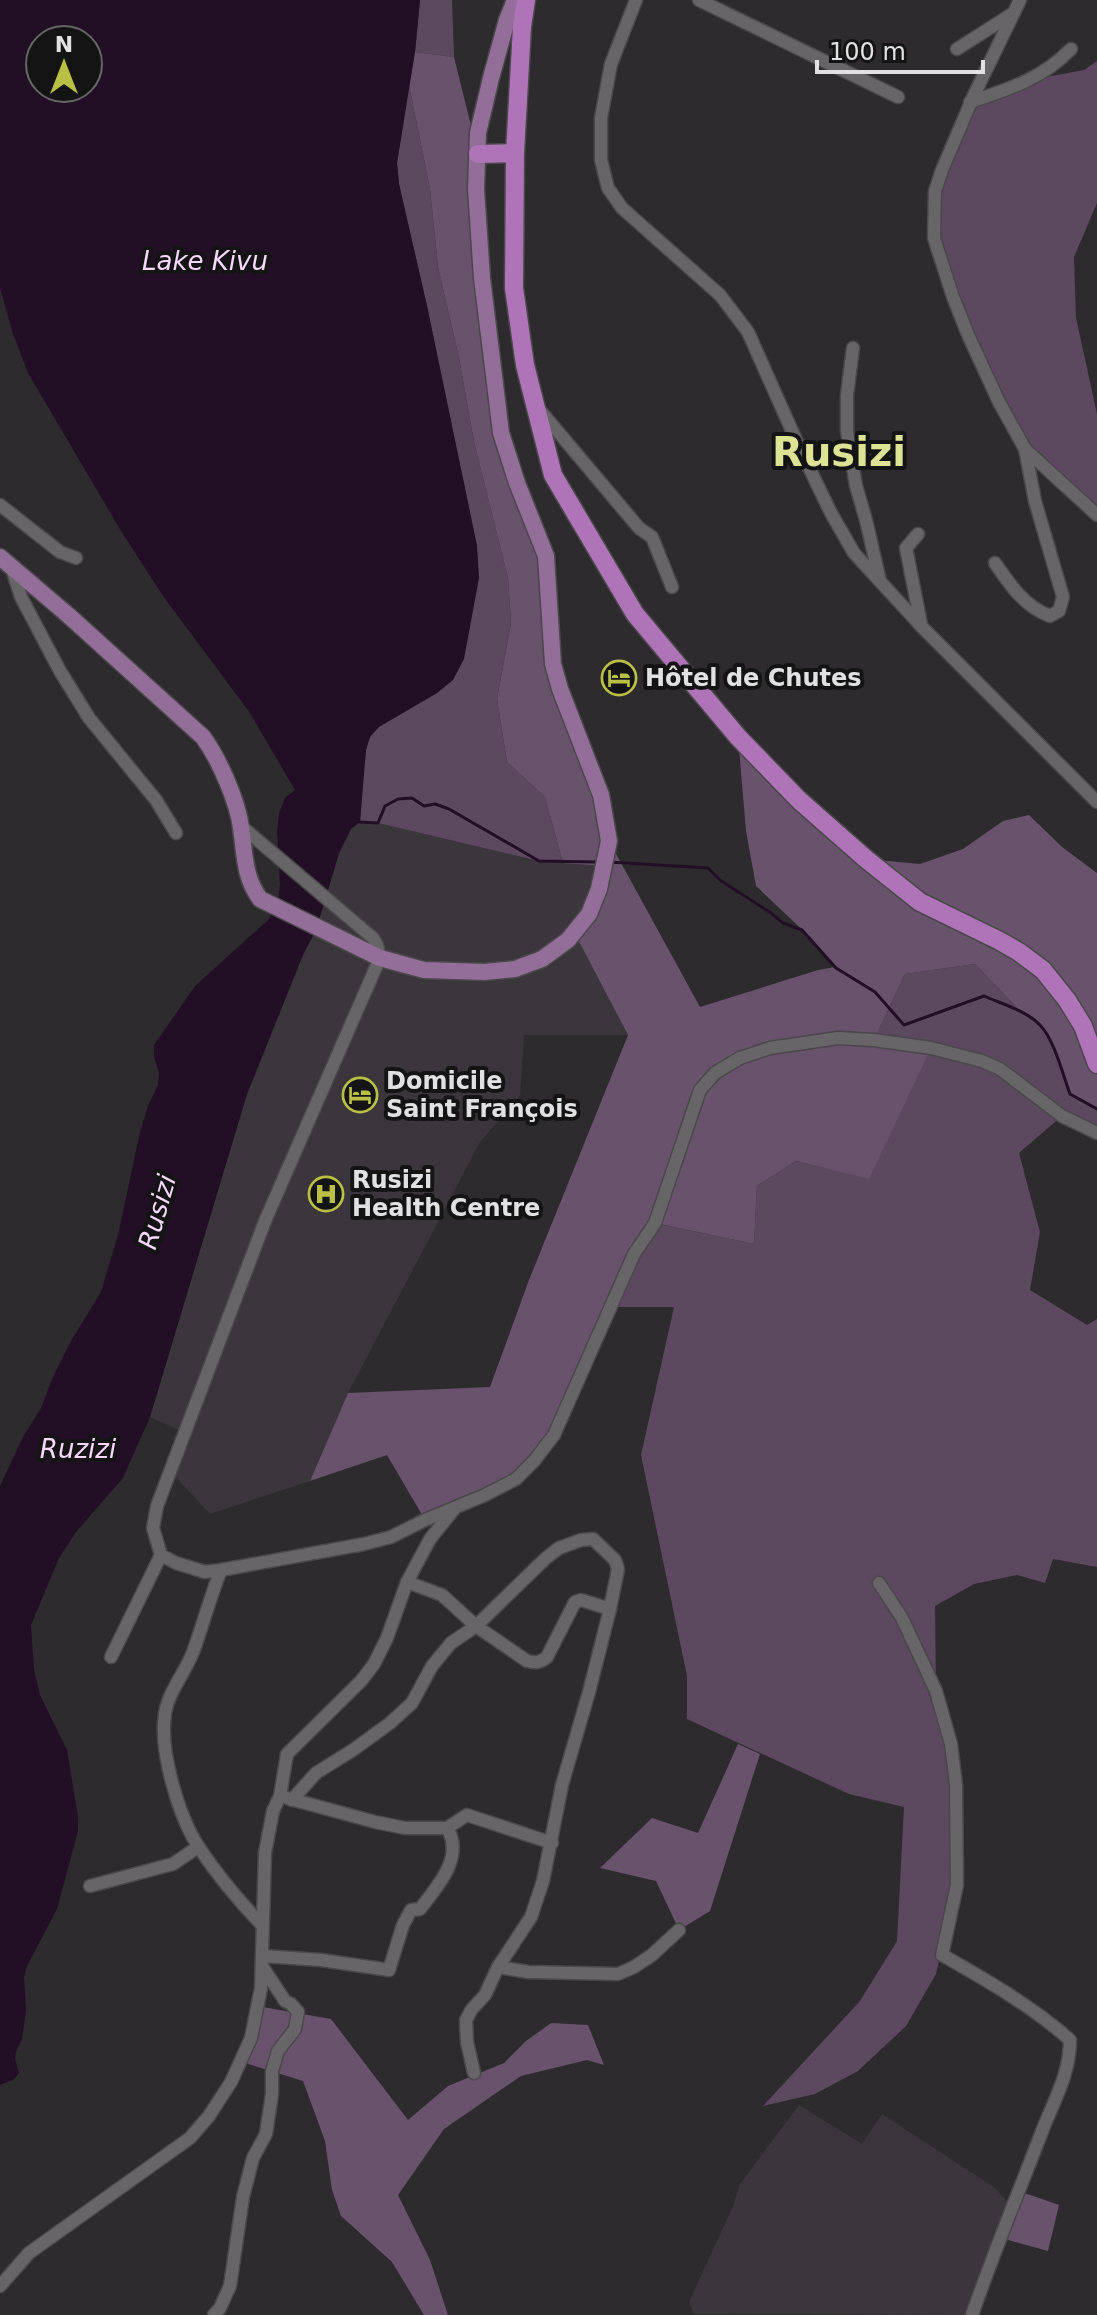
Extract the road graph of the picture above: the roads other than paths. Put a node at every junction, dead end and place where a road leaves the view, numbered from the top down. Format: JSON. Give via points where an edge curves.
{"nodes":[{"id":1,"x":515,"y":0,"type":"edge"},
{"id":2,"x":526,"y":0,"type":"edge"},
{"id":3,"x":636,"y":0,"type":"edge"},
{"id":4,"x":699,"y":0,"type":"edge"},
{"id":5,"x":1020,"y":0,"type":"edge"},
{"id":6,"x":1014,"y":13,"type":"junction"},
{"id":7,"x":957,"y":49,"type":"dead end"},
{"id":8,"x":1071,"y":49,"type":"dead end"},
{"id":9,"x":898,"y":97,"type":"dead end"},
{"id":10,"x":970,"y":102,"type":"junction"},
{"id":11,"x":515,"y":153,"type":"junction"},
{"id":12,"x":478,"y":154,"type":"junction"},
{"id":13,"x":853,"y":348,"type":"dead end"},
{"id":14,"x":533,"y":402,"type":"junction"},
{"id":15,"x":1025,"y":449,"type":"junction"},
{"id":16,"x":0,"y":505,"type":"edge"},
{"id":17,"x":1097,"y":515,"type":"edge"},
{"id":18,"x":918,"y":534,"type":"dead end"},
{"id":19,"x":76,"y":558,"type":"dead end"},
{"id":20,"x":5,"y":561,"type":"edge"},
{"id":21,"x":995,"y":563,"type":"dead end"},
{"id":22,"x":880,"y":584,"type":"junction"},
{"id":23,"x":672,"y":587,"type":"dead end"},
{"id":24,"x":922,"y":627,"type":"junction"},
{"id":25,"x":1097,"y":802,"type":"edge"},
{"id":26,"x":241,"y":826,"type":"junction"},
{"id":27,"x":176,"y":833,"type":"dead end"},
{"id":28,"x":380,"y":958,"type":"junction"},
{"id":29,"x":1097,"y":1064,"type":"edge"},
{"id":30,"x":1097,"y":1133,"type":"edge"},
{"id":31,"x":457,"y":1506,"type":"junction"},
{"id":32,"x":161,"y":1555,"type":"junction"},
{"id":33,"x":221,"y":1570,"type":"junction"},
{"id":34,"x":407,"y":1582,"type":"junction"},
{"id":35,"x":879,"y":1583,"type":"dead end"},
{"id":36,"x":610,"y":1609,"type":"junction"},
{"id":37,"x":476,"y":1626,"type":"junction"},
{"id":38,"x":111,"y":1657,"type":"dead end"},
{"id":39,"x":286,"y":1798,"type":"junction"},
{"id":40,"x":447,"y":1828,"type":"junction"},
{"id":41,"x":552,"y":1843,"type":"junction"},
{"id":42,"x":198,"y":1847,"type":"junction"},
{"id":43,"x":90,"y":1886,"type":"dead end"},
{"id":44,"x":262,"y":1925,"type":"junction"},
{"id":45,"x":679,"y":1930,"type":"dead end"},
{"id":46,"x":263,"y":1961,"type":"junction"},
{"id":47,"x":498,"y":1967,"type":"junction"},
{"id":48,"x":474,"y":2073,"type":"dead end"},
{"id":49,"x":0,"y":2286,"type":"edge"},
{"id":50,"x":214,"y":2315,"type":"edge"},
{"id":51,"x":972,"y":2315,"type":"edge"}],
"edges":[{"from":1,"to":12,"type":"main road","via":[[491,78]]},
{"from":2,"to":11,"type":"highway"},
{"from":3,"to":22,"type":"street","via":[[611,64],[601,118],[601,160],[608,188],[622,208],[720,295],[748,332],[831,513]]},
{"from":4,"to":9,"type":"street"},
{"from":5,"to":6,"type":"street"},
{"from":6,"to":7,"type":"street"},
{"from":6,"to":10,"type":"street"},
{"from":8,"to":10,"type":"street","via":[[1025,83]]},
{"from":10,"to":15,"type":"street","via":[[935,191],[934,238],[969,337]]},
{"from":11,"to":12,"type":"highway"},
{"from":11,"to":14,"type":"highway","via":[[514,288]]},
{"from":12,"to":28,"type":"main road","via":[[482,278],[501,433],[546,556],[553,664],[601,795],[609,841],[589,914],[568,940],[542,959],[515,969],[457,973]]},
{"from":13,"to":22,"type":"street","via":[[847,431]]},
{"from":14,"to":23,"type":"street","via":[[652,537]]},
{"from":14,"to":29,"type":"highway","via":[[553,475],[635,614],[738,737],[799,800],[920,902],[998,940],[1043,970],[1083,1026]]},
{"from":15,"to":17,"type":"street"},
{"from":15,"to":21,"type":"street","via":[[1063,597],[1059,611],[1050,616],[1031,607]]},
{"from":16,"to":19,"type":"street","via":[[60,552]]},
{"from":18,"to":24,"type":"street","via":[[906,548]]},
{"from":20,"to":26,"type":"main road","via":[[203,737],[216,755]]},
{"from":20,"to":27,"type":"street","via":[[89,718]]},
{"from":22,"to":24,"type":"street"},
{"from":24,"to":25,"type":"street"},
{"from":26,"to":28,"type":"street","via":[[361,926],[377,945]]},
{"from":26,"to":28,"type":"main road","via":[[248,880],[260,899]]},
{"from":28,"to":32,"type":"street","via":[[265,1221],[157,1506],[153,1528]]},
{"from":30,"to":31,"type":"street","via":[[1062,1116],[1000,1069],[931,1048],[838,1038],[740,1058],[700,1090],[655,1223],[634,1254],[554,1435],[516,1479]]},
{"from":31,"to":33,"type":"street","via":[[377,1541]]},
{"from":31,"to":34,"type":"street","via":[[430,1539]]},
{"from":32,"to":33,"type":"street","via":[[205,1572]]},
{"from":32,"to":38,"type":"street"},
{"from":33,"to":42,"type":"street","via":[[192,1656],[165,1713],[171,1780]]},
{"from":34,"to":37,"type":"street","via":[[442,1595]]},
{"from":34,"to":39,"type":"street","via":[[374,1664],[287,1754]]},
{"from":35,"to":51,"type":"street","via":[[902,1618],[936,1691],[951,1744],[957,1885],[942,1955],[992,1983],[1070,2040],[1067,2075]]},
{"from":36,"to":37,"type":"street","via":[[575,1602],[541,1662],[527,1661]]},
{"from":36,"to":37,"type":"street","via":[[615,1560],[593,1539],[581,1540],[546,1558]]},
{"from":36,"to":41,"type":"street","via":[[562,1785]]},
{"from":37,"to":39,"type":"street","via":[[442,1653],[412,1703],[390,1723]]},
{"from":39,"to":40,"type":"street","via":[[405,1828]]},
{"from":39,"to":44,"type":"street","via":[[273,1811],[265,1853]]},
{"from":40,"to":41,"type":"street","via":[[467,1815]]},
{"from":40,"to":46,"type":"street","via":[[452,1836],[450,1866],[420,1909],[411,1910],[389,1970],[321,1960]]},
{"from":41,"to":47,"type":"street","via":[[531,1917]]},
{"from":42,"to":43,"type":"street","via":[[173,1864]]},
{"from":42,"to":44,"type":"street"},
{"from":44,"to":46,"type":"street"},
{"from":45,"to":47,"type":"street","via":[[652,1955],[618,1974]]},
{"from":46,"to":49,"type":"street","via":[[251,2038],[209,2116],[190,2138],[29,2253]]},
{"from":46,"to":50,"type":"street","via":[[285,2001],[298,2012],[295,2029],[278,2051],[272,2071],[266,2134],[243,2197],[230,2286]]},
{"from":47,"to":48,"type":"street","via":[[466,2020]]}]}
